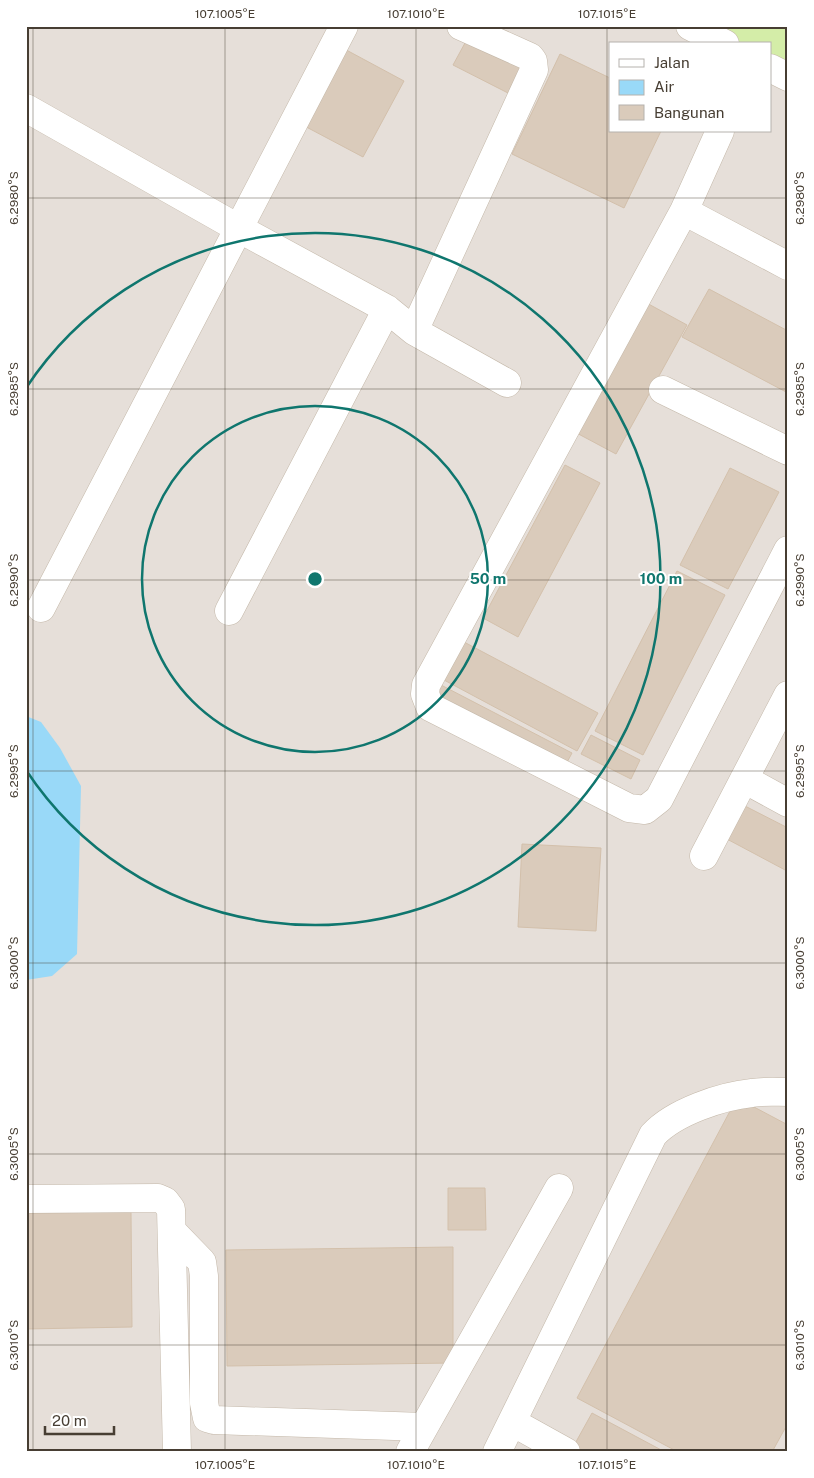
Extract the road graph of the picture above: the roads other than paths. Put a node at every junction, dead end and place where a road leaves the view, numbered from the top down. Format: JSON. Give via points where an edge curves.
{"nodes":[{"id":1,"x":344,"y":26,"type":"edge"},
{"id":2,"x":461,"y":26,"type":"edge"},
{"id":3,"x":690,"y":26,"type":"edge"},
{"id":4,"x":721,"y":42,"type":"edge"},
{"id":5,"x":772,"y":69,"type":"edge"},
{"id":6,"x":788,"y":77,"type":"edge"},
{"id":7,"x":26,"y":108,"type":"edge"},
{"id":8,"x":720,"y":132,"type":"edge"},
{"id":9,"x":684,"y":211,"type":"junction"},
{"id":10,"x":238,"y":228,"type":"junction"},
{"id":11,"x":788,"y":266,"type":"edge"},
{"id":12,"x":387,"y":309,"type":"junction"},
{"id":13,"x":414,"y":331,"type":"junction"},
{"id":14,"x":507,"y":383,"type":"dead end"},
{"id":15,"x":664,"y":390,"type":"dead end"},
{"id":16,"x":788,"y":451,"type":"edge"},
{"id":17,"x":788,"y":550,"type":"edge"},
{"id":18,"x":41,"y":608,"type":"dead end"},
{"id":19,"x":229,"y":611,"type":"dead end"},
{"id":20,"x":788,"y":695,"type":"edge"},
{"id":21,"x":744,"y":779,"type":"junction"},
{"id":22,"x":788,"y":803,"type":"edge"},
{"id":23,"x":704,"y":856,"type":"dead end"},
{"id":24,"x":788,"y":1092,"type":"edge"},
{"id":25,"x":559,"y":1188,"type":"dead end"},
{"id":26,"x":26,"y":1199,"type":"edge"},
{"id":27,"x":172,"y":1231,"type":"junction"},
{"id":28,"x":512,"y":1422,"type":"junction"},
{"id":29,"x":424,"y":1427,"type":"junction"},
{"id":30,"x":177,"y":1452,"type":"edge"},
{"id":31,"x":410,"y":1452,"type":"edge"},
{"id":32,"x":497,"y":1452,"type":"edge"},
{"id":33,"x":566,"y":1452,"type":"edge"}],
"edges":[{"from":1,"to":10,"type":"street"},
{"from":2,"to":13,"type":"street","via":[[530,57],[534,70]]},
{"from":3,"to":4,"type":"street"},
{"from":5,"to":6,"type":"street"},
{"from":7,"to":10,"type":"street"},
{"from":8,"to":9,"type":"street"},
{"from":9,"to":11,"type":"street"},
{"from":9,"to":17,"type":"street","via":[[426,684],[425,694],[430,708],[629,808],[645,810],[659,799]]},
{"from":10,"to":12,"type":"street"},
{"from":10,"to":18,"type":"street"},
{"from":12,"to":13,"type":"street"},
{"from":12,"to":19,"type":"street"},
{"from":13,"to":14,"type":"street"},
{"from":15,"to":16,"type":"street"},
{"from":20,"to":21,"type":"street"},
{"from":21,"to":22,"type":"street"},
{"from":21,"to":23,"type":"street"},
{"from":24,"to":28,"type":"street","via":[[753,1092],[724,1100],[680,1115],[662,1125],[653,1135]]},
{"from":25,"to":29,"type":"street"},
{"from":26,"to":27,"type":"street","via":[[158,1198],[171,1209]]},
{"from":27,"to":29,"type":"street","via":[[202,1262],[204,1403],[207,1418]]},
{"from":27,"to":30,"type":"street"},
{"from":28,"to":32,"type":"street"},
{"from":28,"to":33,"type":"street"},
{"from":29,"to":31,"type":"street"}]}
